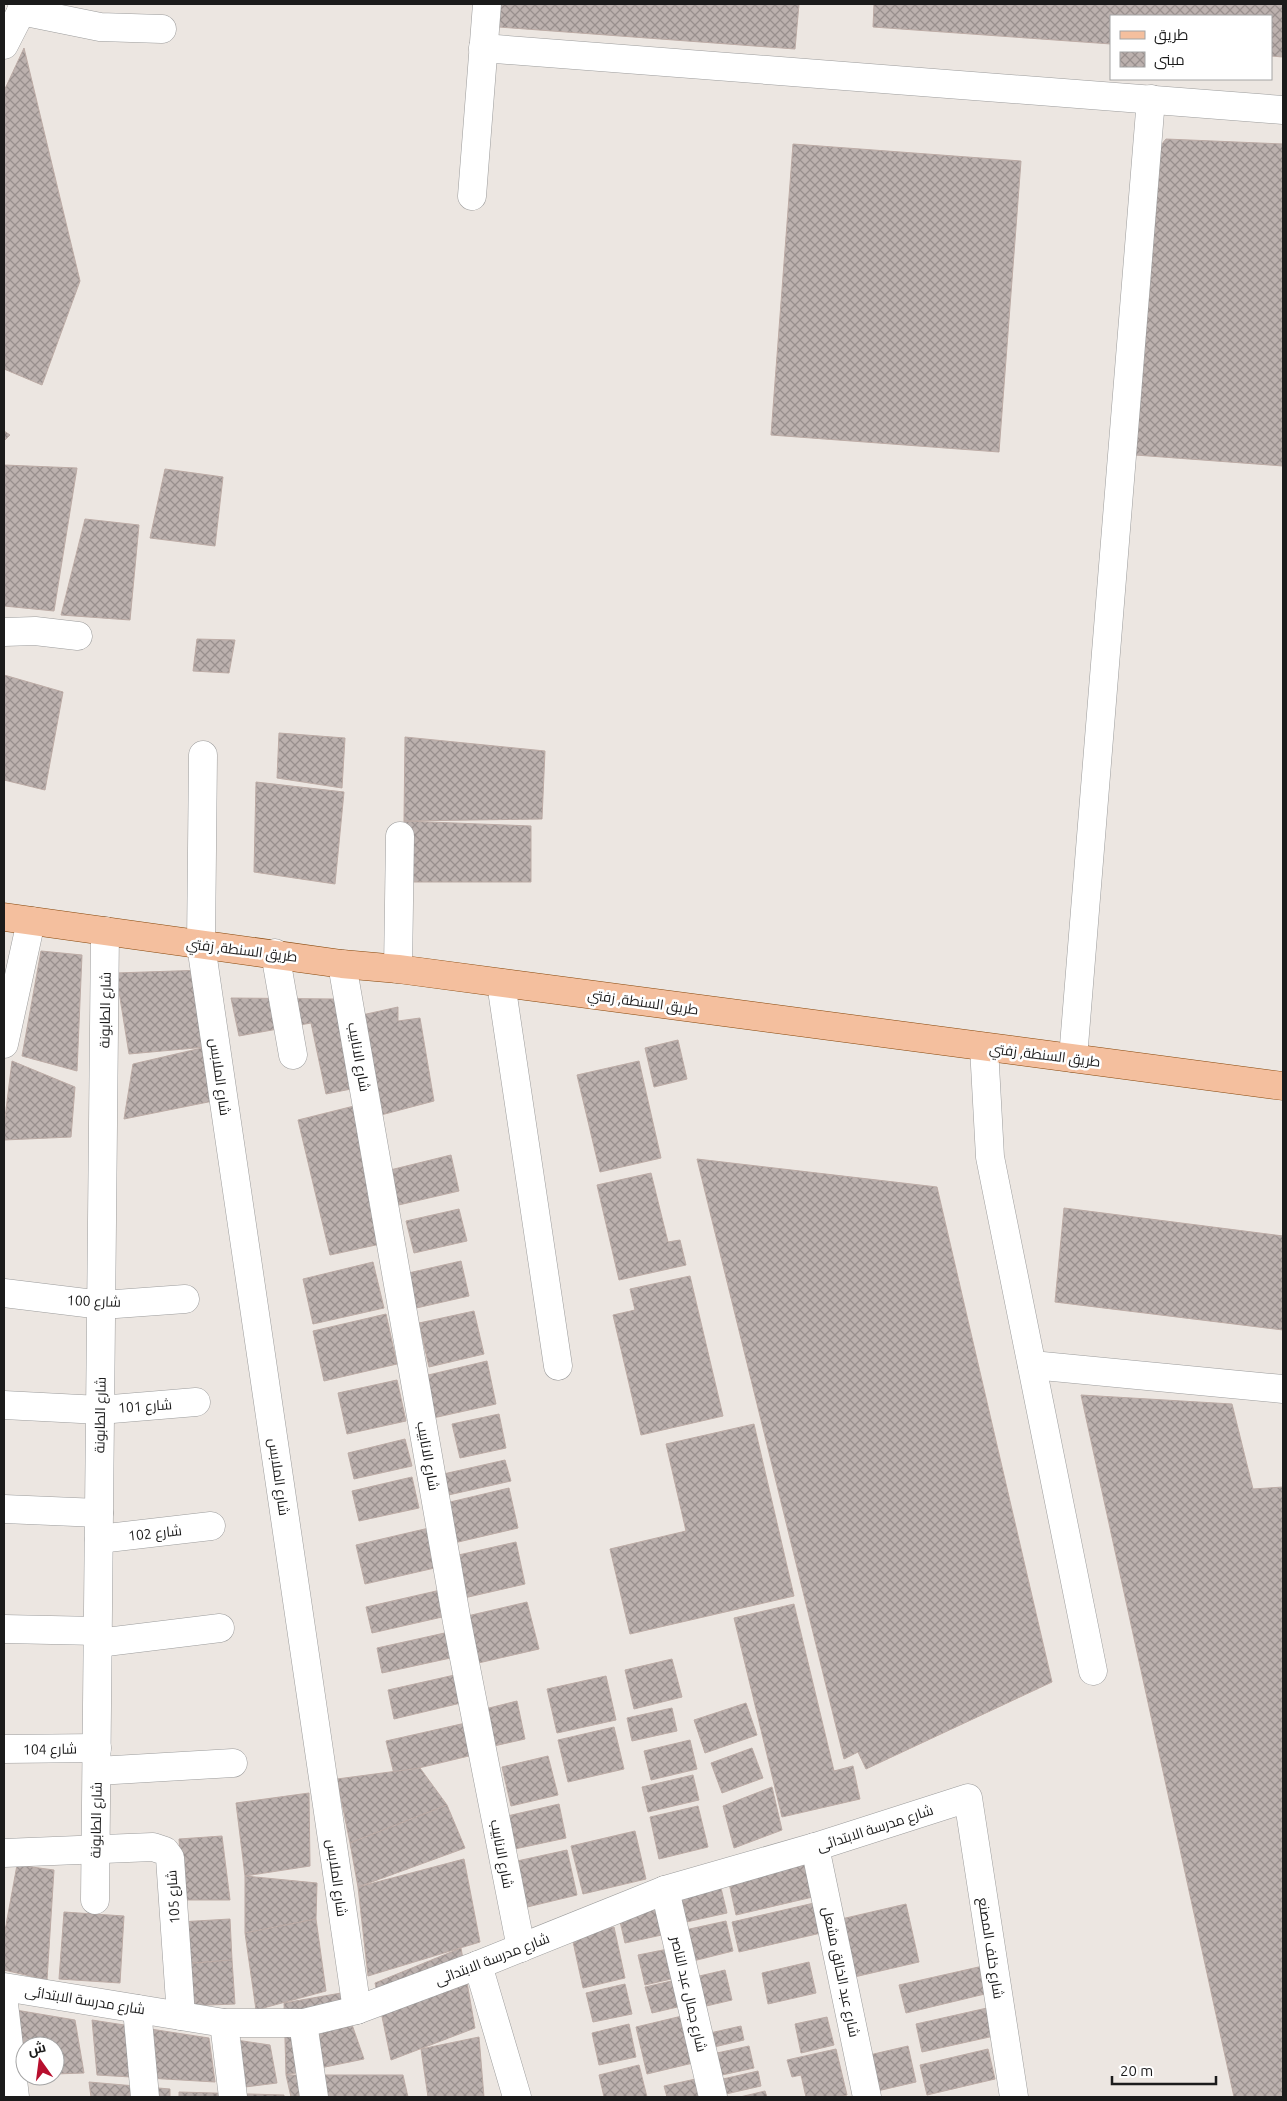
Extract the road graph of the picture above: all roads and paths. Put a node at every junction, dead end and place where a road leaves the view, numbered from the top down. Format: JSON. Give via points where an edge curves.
{"nodes":[{"id":1,"x":487,"y":4,"type":"edge"},
{"id":2,"x":23,"y":8,"type":"edge"},
{"id":3,"x":162,"y":29,"type":"dead end"},
{"id":4,"x":5,"y":39,"type":"edge"},
{"id":5,"x":483,"y":48,"type":"junction"},
{"id":6,"x":1151,"y":99,"type":"junction"},
{"id":7,"x":1283,"y":110,"type":"edge"},
{"id":8,"x":472,"y":196,"type":"dead end"},
{"id":9,"x":4,"y":632,"type":"edge"},
{"id":10,"x":78,"y":636,"type":"dead end"},
{"id":11,"x":203,"y":755,"type":"dead end"},
{"id":12,"x":400,"y":836,"type":"dead end"},
{"id":13,"x":4,"y":916,"type":"edge"},
{"id":14,"x":31,"y":921,"type":"junction"},
{"id":15,"x":105,"y":931,"type":"junction"},
{"id":16,"x":201,"y":945,"type":"junction"},
{"id":17,"x":275,"y":953,"type":"junction"},
{"id":18,"x":342,"y":964,"type":"junction"},
{"id":19,"x":398,"y":969,"type":"junction"},
{"id":20,"x":501,"y":983,"type":"junction"},
{"id":21,"x":4,"y":1044,"type":"edge"},
{"id":22,"x":984,"y":1047,"type":"junction"},
{"id":23,"x":293,"y":1055,"type":"dead end"},
{"id":24,"x":1073,"y":1058,"type":"junction"},
{"id":25,"x":1283,"y":1086,"type":"edge"},
{"id":26,"x":4,"y":1293,"type":"edge"},
{"id":27,"x":185,"y":1299,"type":"dead end"},
{"id":28,"x":102,"y":1305,"type":"junction"},
{"id":29,"x":558,"y":1366,"type":"dead end"},
{"id":30,"x":1032,"y":1366,"type":"junction"},
{"id":31,"x":1283,"y":1389,"type":"edge"},
{"id":32,"x":196,"y":1402,"type":"dead end"},
{"id":33,"x":4,"y":1405,"type":"edge"},
{"id":34,"x":100,"y":1410,"type":"junction"},
{"id":35,"x":4,"y":1509,"type":"edge"},
{"id":36,"x":99,"y":1526,"type":"junction"},
{"id":37,"x":211,"y":1526,"type":"dead end"},
{"id":38,"x":220,"y":1628,"type":"dead end"},
{"id":39,"x":4,"y":1629,"type":"edge"},
{"id":40,"x":98,"y":1637,"type":"junction"},
{"id":41,"x":1093,"y":1671,"type":"dead end"},
{"id":42,"x":4,"y":1749,"type":"edge"},
{"id":43,"x":97,"y":1760,"type":"junction"},
{"id":44,"x":233,"y":1763,"type":"dead end"},
{"id":45,"x":968,"y":1798,"type":"joint"},
{"id":46,"x":815,"y":1847,"type":"junction"},
{"id":47,"x":96,"y":1850,"type":"junction"},
{"id":48,"x":4,"y":1853,"type":"edge"},
{"id":49,"x":665,"y":1890,"type":"junction"},
{"id":50,"x":95,"y":1900,"type":"dead end"},
{"id":51,"x":521,"y":1948,"type":"junction"},
{"id":52,"x":478,"y":1965,"type":"junction"},
{"id":53,"x":4,"y":1987,"type":"edge"},
{"id":54,"x":4,"y":2004,"type":"edge"},
{"id":55,"x":137,"y":2009,"type":"junction"},
{"id":56,"x":357,"y":2010,"type":"junction"},
{"id":57,"x":182,"y":2016,"type":"junction"},
{"id":58,"x":224,"y":2023,"type":"junction"},
{"id":59,"x":303,"y":2023,"type":"junction"},
{"id":60,"x":15,"y":2097,"type":"edge"},
{"id":61,"x":145,"y":2097,"type":"edge"},
{"id":62,"x":233,"y":2097,"type":"edge"},
{"id":63,"x":314,"y":2097,"type":"edge"},
{"id":64,"x":516,"y":2097,"type":"edge"},
{"id":65,"x":713,"y":2097,"type":"edge"},
{"id":66,"x":867,"y":2097,"type":"edge"},
{"id":67,"x":1014,"y":2097,"type":"edge"}],
"edges":[{"from":1,"to":5,"type":"street"},
{"from":2,"to":3,"type":"street","via":[[100,27]]},
{"from":2,"to":4,"type":"street"},
{"from":5,"to":6,"type":"street"},
{"from":5,"to":8,"type":"street"},
{"from":6,"to":7,"type":"street"},
{"from":6,"to":24,"type":"street"},
{"from":9,"to":10,"type":"street","via":[[35,630]]},
{"from":11,"to":16,"type":"street","name":"شارع الملابس"},
{"from":12,"to":19,"type":"street"},
{"from":13,"to":14,"type":"main road","name":"طريق السنطة, زفتي"},
{"from":14,"to":15,"type":"main road","name":"طريق السنطة, زفتي"},
{"from":14,"to":21,"type":"street"},
{"from":15,"to":16,"type":"main road","name":"طريق السنطة, زفتي"},
{"from":15,"to":28,"type":"street","name":"شارع الطابونة"},
{"from":16,"to":17,"type":"main road","name":"طريق السنطة, زفتي"},
{"from":16,"to":56,"type":"street","name":"شارع الملابس"},
{"from":17,"to":18,"type":"main road","name":"طريق السنطة, زفتي"},
{"from":17,"to":23,"type":"street"},
{"from":18,"to":19,"type":"main road","name":"طريق السنطة, زفتي"},
{"from":18,"to":51,"type":"street","name":"شارع الانابيب","via":[[456,1622]]},
{"from":19,"to":20,"type":"main road","name":"طريق السنطة, زفتي"},
{"from":20,"to":22,"type":"main road","name":"طريق السنطة, زفتي"},
{"from":20,"to":29,"type":"street"},
{"from":22,"to":24,"type":"main road","name":"طريق السنطة, زفتي"},
{"from":22,"to":30,"type":"street","via":[[990,1157]]},
{"from":24,"to":25,"type":"main road","name":"طريق السنطة, زفتي"},
{"from":26,"to":28,"type":"street","name":"شارع 100"},
{"from":27,"to":28,"type":"street","name":"شارع 100"},
{"from":28,"to":34,"type":"street","name":"شارع الطابونة"},
{"from":30,"to":31,"type":"street"},
{"from":30,"to":41,"type":"street"},
{"from":32,"to":34,"type":"street","name":"شارع 101"},
{"from":33,"to":34,"type":"street","name":"شارع 101"},
{"from":34,"to":36,"type":"street","name":"شارع الطابونة"},
{"from":35,"to":36,"type":"street","name":"شارع 102"},
{"from":36,"to":37,"type":"street","name":"شارع 102"},
{"from":36,"to":40,"type":"street","name":"شارع الطابونة"},
{"from":38,"to":40,"type":"street"},
{"from":39,"to":40,"type":"street"},
{"from":40,"to":43,"type":"street","name":"شارع الطابونة"},
{"from":42,"to":43,"type":"street","name":"شارع 104"},
{"from":43,"to":44,"type":"street","name":"شارع 104"},
{"from":43,"to":47,"type":"street","name":"شارع الطابونة"},
{"from":45,"to":46,"type":"street","name":"شارع مدرسة الابتدائى"},
{"from":45,"to":67,"type":"street","name":"شارع خلف المصنع"},
{"from":46,"to":49,"type":"street","name":"شارع مدرسة الابتدائى"},
{"from":46,"to":66,"type":"street","name":"شارع عبد الخالق مشعل"},
{"from":47,"to":48,"type":"street","name":"شارع 105"},
{"from":47,"to":50,"type":"street","name":"شارع الطابونة"},
{"from":47,"to":57,"type":"street","name":"شارع 105","via":[[157,1847],[168,1854]]},
{"from":49,"to":51,"type":"street","name":"شارع مدرسة الابتدائى"},
{"from":49,"to":65,"type":"street","name":"شارع جمال عبد الناصر"},
{"from":51,"to":52,"type":"street","name":"شارع مدرسة الابتدائى"},
{"from":52,"to":56,"type":"street","name":"شارع مدرسة الابتدائى"},
{"from":52,"to":64,"type":"street"},
{"from":53,"to":55,"type":"street","name":"شارع مدرسة الابتدائى"},
{"from":54,"to":60,"type":"street"},
{"from":55,"to":57,"type":"street","name":"شارع مدرسة الابتدائى"},
{"from":55,"to":61,"type":"street"},
{"from":56,"to":59,"type":"street","name":"شارع مدرسة الابتدائى"},
{"from":57,"to":58,"type":"street","name":"شارع مدرسة الابتدائى"},
{"from":58,"to":59,"type":"street","name":"شارع مدرسة الابتدائى"},
{"from":58,"to":62,"type":"street"},
{"from":59,"to":63,"type":"street"}]}
